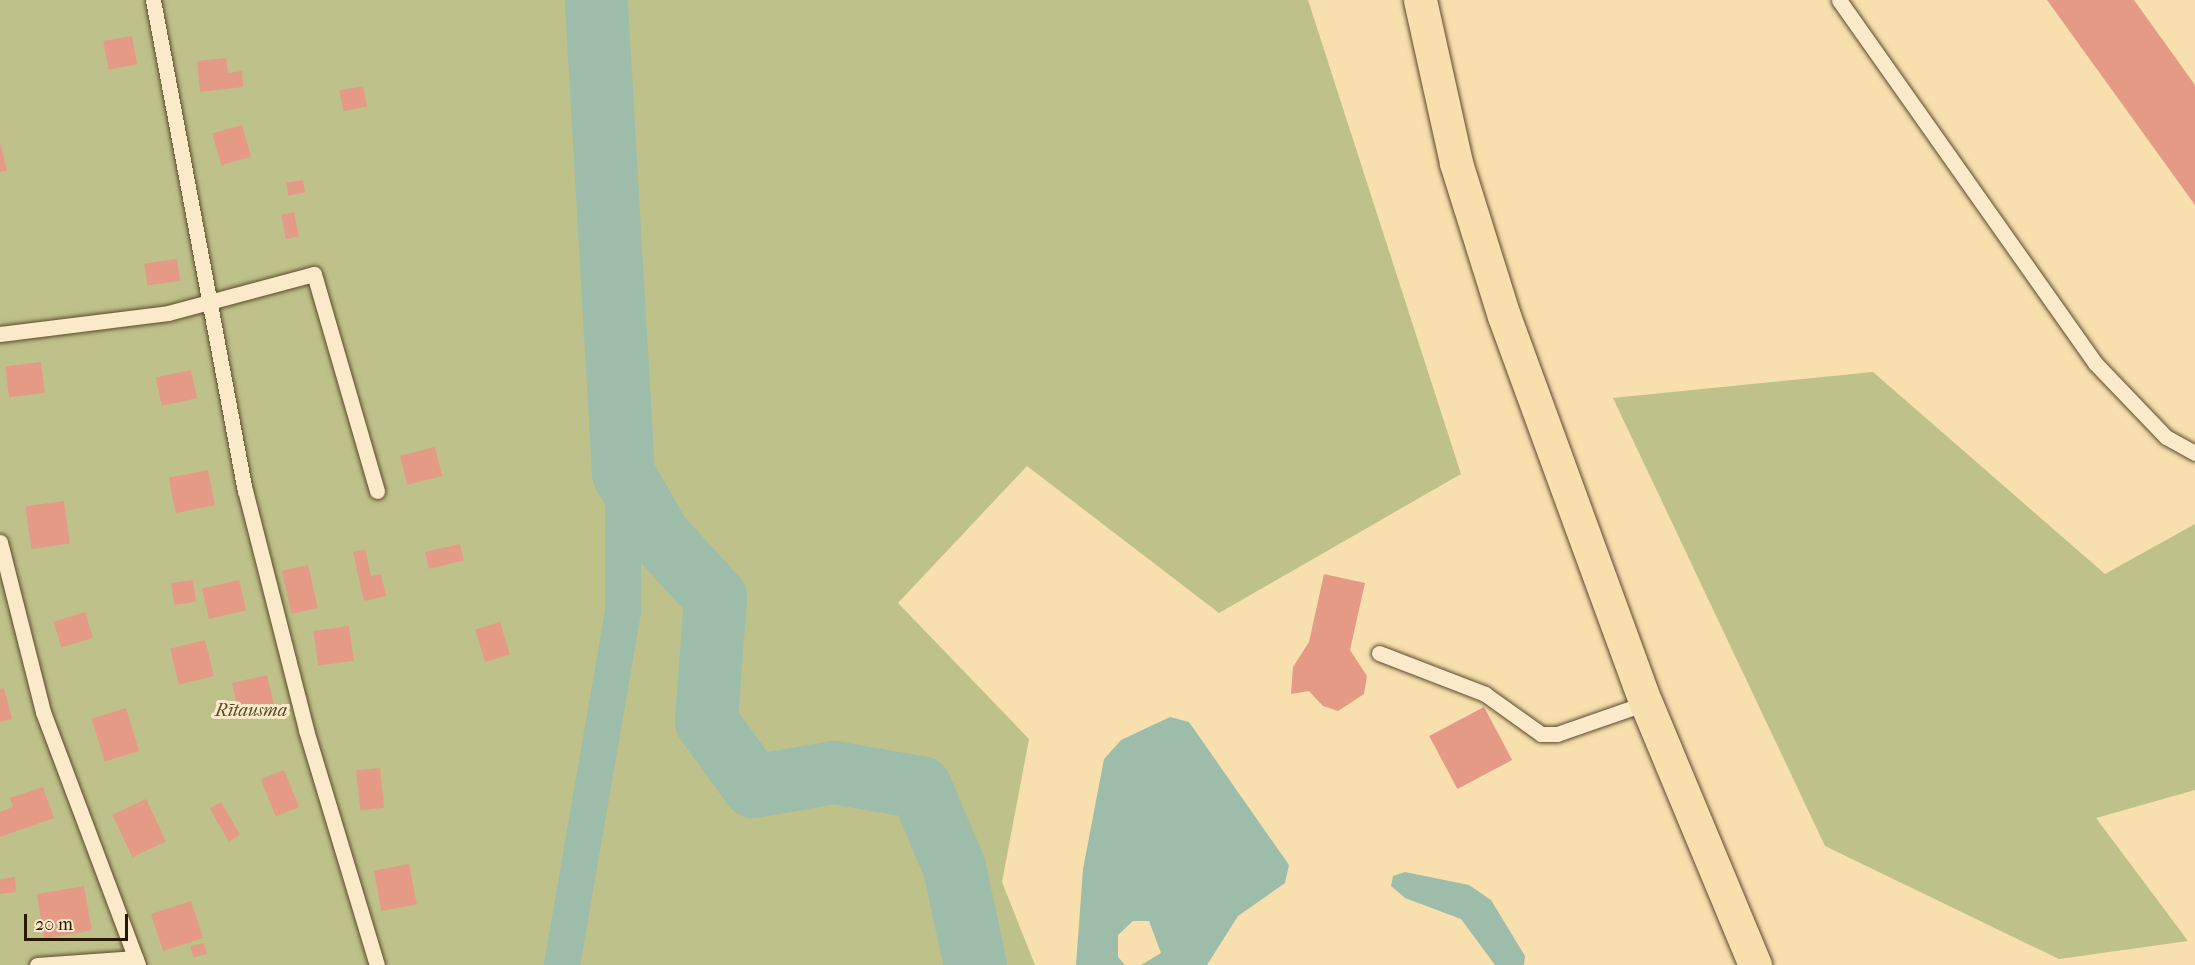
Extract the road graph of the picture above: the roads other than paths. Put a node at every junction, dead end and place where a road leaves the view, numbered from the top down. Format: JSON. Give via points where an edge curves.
{"nodes":[{"id":1,"x":153,"y":0,"type":"edge"},
{"id":2,"x":1420,"y":0,"type":"edge"},
{"id":3,"x":1839,"y":0,"type":"edge"},
{"id":4,"x":213,"y":302,"type":"junction"},
{"id":5,"x":0,"y":334,"type":"edge"},
{"id":6,"x":2195,"y":453,"type":"edge"},
{"id":7,"x":377,"y":491,"type":"dead end"},
{"id":8,"x":0,"y":542,"type":"edge"},
{"id":9,"x":1379,"y":653,"type":"dead end"},
{"id":10,"x":1646,"y":703,"type":"junction"},
{"id":11,"x":137,"y":961,"type":"edge"},
{"id":12,"x":37,"y":965,"type":"edge"},
{"id":13,"x":377,"y":965,"type":"edge"},
{"id":14,"x":1755,"y":965,"type":"edge"}],
"edges":[{"from":1,"to":4,"type":"lane"},
{"from":2,"to":10,"type":"main road","via":[[1456,163],[1504,316]]},
{"from":3,"to":6,"type":"lane","via":[[2095,363],[2166,438]]},
{"from":4,"to":5,"type":"lane","via":[[168,313]]},
{"from":4,"to":7,"type":"lane","via":[[314,274]]},
{"from":4,"to":13,"type":"lane","via":[[245,490],[306,730]]},
{"from":8,"to":11,"type":"lane","via":[[43,712]]},
{"from":9,"to":10,"type":"lane","via":[[1485,694],[1541,734],[1557,734]]},
{"from":10,"to":14,"type":"main road"},
{"from":11,"to":12,"type":"lane"}]}
